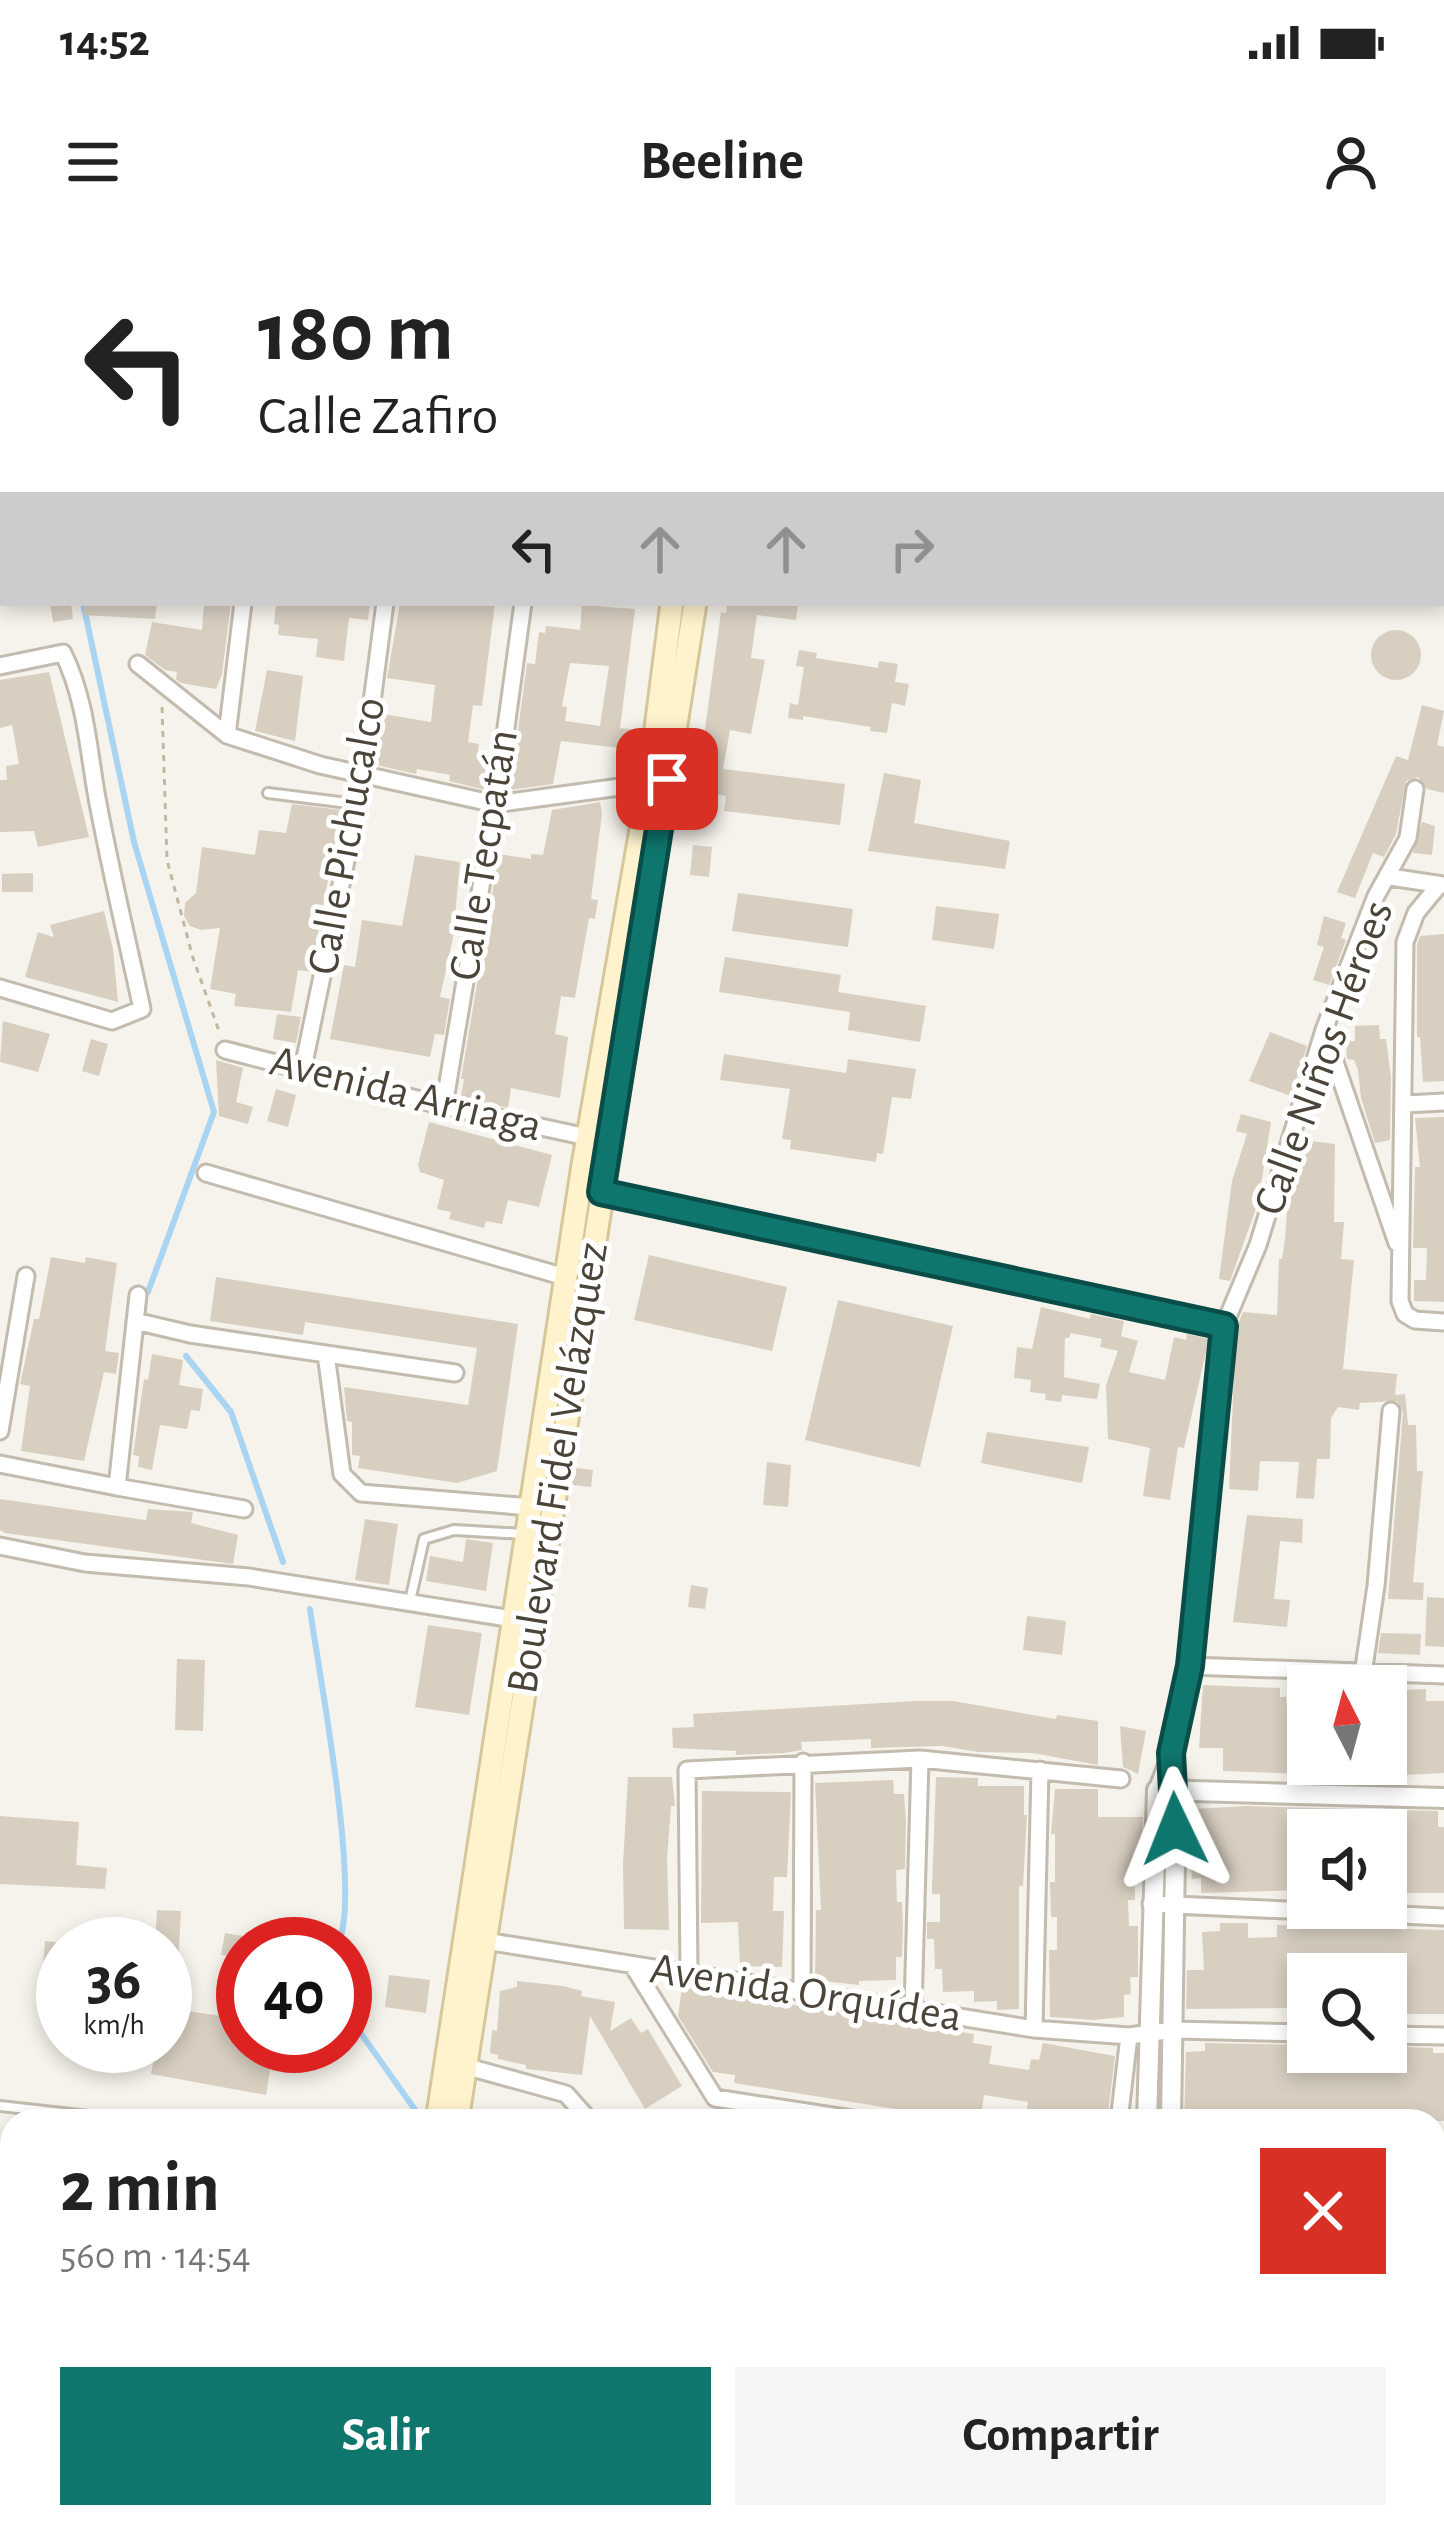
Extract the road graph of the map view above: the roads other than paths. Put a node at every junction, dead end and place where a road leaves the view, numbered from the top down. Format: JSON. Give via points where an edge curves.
{"nodes":[{"id":1,"x":243,"y":606,"type":"edge"},
{"id":2,"x":386,"y":606,"type":"edge"},
{"id":3,"x":524,"y":606,"type":"edge"},
{"id":4,"x":672,"y":606,"type":"edge"},
{"id":5,"x":695,"y":606,"type":"edge"},
{"id":6,"x":138,"y":664,"type":"dead end"},
{"id":7,"x":0,"y":666,"type":"edge"},
{"id":8,"x":227,"y":735,"type":"junction"},
{"id":9,"x":361,"y":774,"type":"junction"},
{"id":10,"x":649,"y":783,"type":"junction"},
{"id":11,"x":1415,"y":789,"type":"dead end"},
{"id":12,"x":268,"y":793,"type":"dead end"},
{"id":13,"x":357,"y":804,"type":"junction"},
{"id":14,"x":495,"y":804,"type":"junction"},
{"id":15,"x":1390,"y":877,"type":"junction"},
{"id":16,"x":1442,"y":885,"type":"edge"},
{"id":17,"x":0,"y":988,"type":"edge"},
{"id":18,"x":1324,"y":1030,"type":"junction"},
{"id":19,"x":225,"y":1050,"type":"road end"},
{"id":20,"x":303,"y":1068,"type":"junction"},
{"id":21,"x":1444,"y":1102,"type":"edge"},
{"id":22,"x":1406,"y":1104,"type":"junction"},
{"id":23,"x":444,"y":1106,"type":"junction"},
{"id":24,"x":587,"y":1137,"type":"junction"},
{"id":25,"x":206,"y":1173,"type":"dead end"},
{"id":26,"x":601,"y":1192,"type":"junction"},
{"id":27,"x":1402,"y":1255,"type":"junction"},
{"id":28,"x":26,"y":1276,"type":"dead end"},
{"id":29,"x":566,"y":1277,"type":"junction"},
{"id":30,"x":138,"y":1294,"type":"dead end"},
{"id":31,"x":135,"y":1322,"type":"junction"},
{"id":32,"x":1444,"y":1322,"type":"edge"},
{"id":33,"x":1224,"y":1326,"type":"junction"},
{"id":34,"x":326,"y":1354,"type":"junction"},
{"id":35,"x":455,"y":1373,"type":"dead end"},
{"id":36,"x":1391,"y":1411,"type":"dead end"},
{"id":37,"x":0,"y":1431,"type":"edge"},
{"id":38,"x":0,"y":1464,"type":"edge"},
{"id":39,"x":547,"y":1469,"type":"junction"},
{"id":40,"x":117,"y":1486,"type":"junction"},
{"id":41,"x":531,"y":1507,"type":"junction"},
{"id":42,"x":244,"y":1509,"type":"dead end"},
{"id":43,"x":526,"y":1534,"type":"junction"},
{"id":44,"x":0,"y":1546,"type":"edge"},
{"id":45,"x":410,"y":1602,"type":"junction"},
{"id":46,"x":513,"y":1619,"type":"junction"},
{"id":47,"x":1365,"y":1665,"type":"edge"},
{"id":48,"x":1190,"y":1666,"type":"junction"},
{"id":49,"x":1287,"y":1670,"type":"edge"},
{"id":50,"x":1407,"y":1675,"type":"edge"},
{"id":51,"x":1444,"y":1675,"type":"edge"},
{"id":52,"x":920,"y":1759,"type":"junction"},
{"id":53,"x":803,"y":1762,"type":"junction"},
{"id":54,"x":1040,"y":1770,"type":"junction"},
{"id":55,"x":1120,"y":1779,"type":"dead end"},
{"id":56,"x":1166,"y":1790,"type":"junction"},
{"id":57,"x":1444,"y":1798,"type":"edge"},
{"id":58,"x":1150,"y":1904,"type":"junction"},
{"id":59,"x":1174,"y":1904,"type":"junction"},
{"id":60,"x":1444,"y":1917,"type":"edge"},
{"id":61,"x":475,"y":1940,"type":"junction"},
{"id":62,"x":633,"y":1966,"type":"junction"},
{"id":63,"x":688,"y":1971,"type":"junction"},
{"id":64,"x":802,"y":1990,"type":"junction"},
{"id":65,"x":913,"y":2008,"type":"junction"},
{"id":66,"x":1034,"y":2029,"type":"junction"},
{"id":67,"x":1174,"y":2030,"type":"junction"},
{"id":68,"x":1287,"y":2033,"type":"edge"},
{"id":69,"x":1139,"y":2034,"type":"junction"},
{"id":70,"x":1407,"y":2035,"type":"edge"},
{"id":71,"x":1444,"y":2036,"type":"edge"},
{"id":72,"x":456,"y":2065,"type":"junction"},
{"id":73,"x":452,"y":2091,"type":"junction"},
{"id":74,"x":443,"y":2109,"type":"edge"},
{"id":75,"x":455,"y":2109,"type":"edge"},
{"id":76,"x":579,"y":2109,"type":"edge"},
{"id":77,"x":787,"y":2109,"type":"edge"},
{"id":78,"x":1122,"y":2109,"type":"edge"},
{"id":79,"x":1146,"y":2109,"type":"edge"},
{"id":80,"x":1171,"y":2109,"type":"edge"}],
"edges":[{"from":1,"to":8,"type":"street"},
{"from":2,"to":9,"type":"street","name":"Calle Pichucalco"},
{"from":3,"to":14,"type":"street","name":"Calle Tecpatán"},
{"from":4,"to":10,"type":"main road","name":"Boulevard Fidel Velázquez"},
{"from":5,"to":26,"type":"main road","name":"Boulevard Fidel Velázquez"},
{"from":6,"to":8,"type":"street"},
{"from":7,"to":17,"type":"street","via":[[63,653],[74,675],[142,1009],[112,1021]]},
{"from":8,"to":9,"type":"street"},
{"from":9,"to":13,"type":"street","name":"Calle Pichucalco"},
{"from":9,"to":14,"type":"street"},
{"from":10,"to":14,"type":"street"},
{"from":10,"to":24,"type":"main road","name":"Boulevard Fidel Velázquez"},
{"from":11,"to":15,"type":"street","name":"Calle Niños Héroes","via":[[1408,838]]},
{"from":12,"to":13,"type":"lane"},
{"from":13,"to":20,"type":"street","name":"Calle Pichucalco"},
{"from":14,"to":23,"type":"street","name":"Calle Tecpatán"},
{"from":15,"to":16,"type":"street"},
{"from":15,"to":18,"type":"street","name":"Calle Niños Héroes"},
{"from":16,"to":22,"type":"street","via":[[1416,913],[1405,941]]},
{"from":18,"to":27,"type":"street"},
{"from":18,"to":33,"type":"street","name":"Calle Niños Héroes","via":[[1258,1245]]},
{"from":19,"to":20,"type":"street","name":"Avenida Arriaga"},
{"from":20,"to":23,"type":"street","name":"Avenida Arriaga"},
{"from":21,"to":22,"type":"street"},
{"from":22,"to":27,"type":"street"},
{"from":23,"to":24,"type":"street","name":"Avenida Arriaga"},
{"from":24,"to":29,"type":"main road","name":"Boulevard Fidel Velázquez"},
{"from":25,"to":29,"type":"street"},
{"from":26,"to":33,"type":"street"},
{"from":26,"to":39,"type":"main road","name":"Boulevard Fidel Velázquez"},
{"from":27,"to":32,"type":"street","via":[[1405,1314]]},
{"from":28,"to":37,"type":"street"},
{"from":29,"to":39,"type":"main road","name":"Boulevard Fidel Velázquez"},
{"from":30,"to":31,"type":"street"},
{"from":31,"to":34,"type":"street"},
{"from":31,"to":40,"type":"street"},
{"from":33,"to":48,"type":"street","name":"Calle Niños Héroes"},
{"from":34,"to":35,"type":"street"},
{"from":34,"to":41,"type":"street","via":[[342,1474],[361,1492]]},
{"from":36,"to":47,"type":"street"},
{"from":38,"to":40,"type":"street"},
{"from":39,"to":41,"type":"main road","name":"Boulevard Fidel Velázquez"},
{"from":39,"to":61,"type":"main road","name":"Boulevard Fidel Velázquez"},
{"from":40,"to":42,"type":"street"},
{"from":41,"to":43,"type":"main road","name":"Boulevard Fidel Velázquez"},
{"from":43,"to":45,"type":"lane","via":[[454,1530],[424,1539]]},
{"from":43,"to":46,"type":"main road","name":"Boulevard Fidel Velázquez"},
{"from":44,"to":45,"type":"street"},
{"from":45,"to":46,"type":"street"},
{"from":46,"to":61,"type":"main road","name":"Boulevard Fidel Velázquez"},
{"from":48,"to":49,"type":"street"},
{"from":48,"to":56,"type":"street","name":"Calle Niños Héroes"},
{"from":50,"to":51,"type":"street"},
{"from":52,"to":53,"type":"street"},
{"from":52,"to":54,"type":"street"},
{"from":52,"to":65,"type":"street"},
{"from":53,"to":63,"type":"street","via":[[687,1770]]},
{"from":53,"to":64,"type":"street"},
{"from":54,"to":55,"type":"street"},
{"from":54,"to":66,"type":"street"},
{"from":56,"to":57,"type":"street"},
{"from":56,"to":58,"type":"street"},
{"from":56,"to":59,"type":"street"},
{"from":58,"to":59,"type":"street"},
{"from":58,"to":69,"type":"street"},
{"from":59,"to":60,"type":"street"},
{"from":59,"to":67,"type":"street"},
{"from":61,"to":62,"type":"street","name":"Avenida Orquídea"},
{"from":61,"to":72,"type":"main road","name":"Boulevard Fidel Velázquez"},
{"from":62,"to":63,"type":"street","name":"Avenida Orquídea"},
{"from":62,"to":77,"type":"street","via":[[715,2098]]},
{"from":63,"to":64,"type":"street","name":"Avenida Orquídea"},
{"from":64,"to":65,"type":"street","name":"Avenida Orquídea"},
{"from":65,"to":66,"type":"street","name":"Avenida Orquídea"},
{"from":66,"to":69,"type":"street","name":"Avenida Orquídea"},
{"from":67,"to":68,"type":"street","name":"Avenida Orquídea"},
{"from":67,"to":69,"type":"street","name":"Avenida Orquídea"},
{"from":67,"to":80,"type":"street"},
{"from":69,"to":78,"type":"street"},
{"from":69,"to":79,"type":"street"},
{"from":70,"to":71,"type":"street"},
{"from":72,"to":73,"type":"main road","name":"Boulevard Fidel Velázquez"},
{"from":72,"to":76,"type":"street","via":[[566,2094]]},
{"from":73,"to":74,"type":"main road","name":"Boulevard Fidel Velázquez"},
{"from":73,"to":75,"type":"main road","name":"Boulevard Fidel Velázquez"}]}
